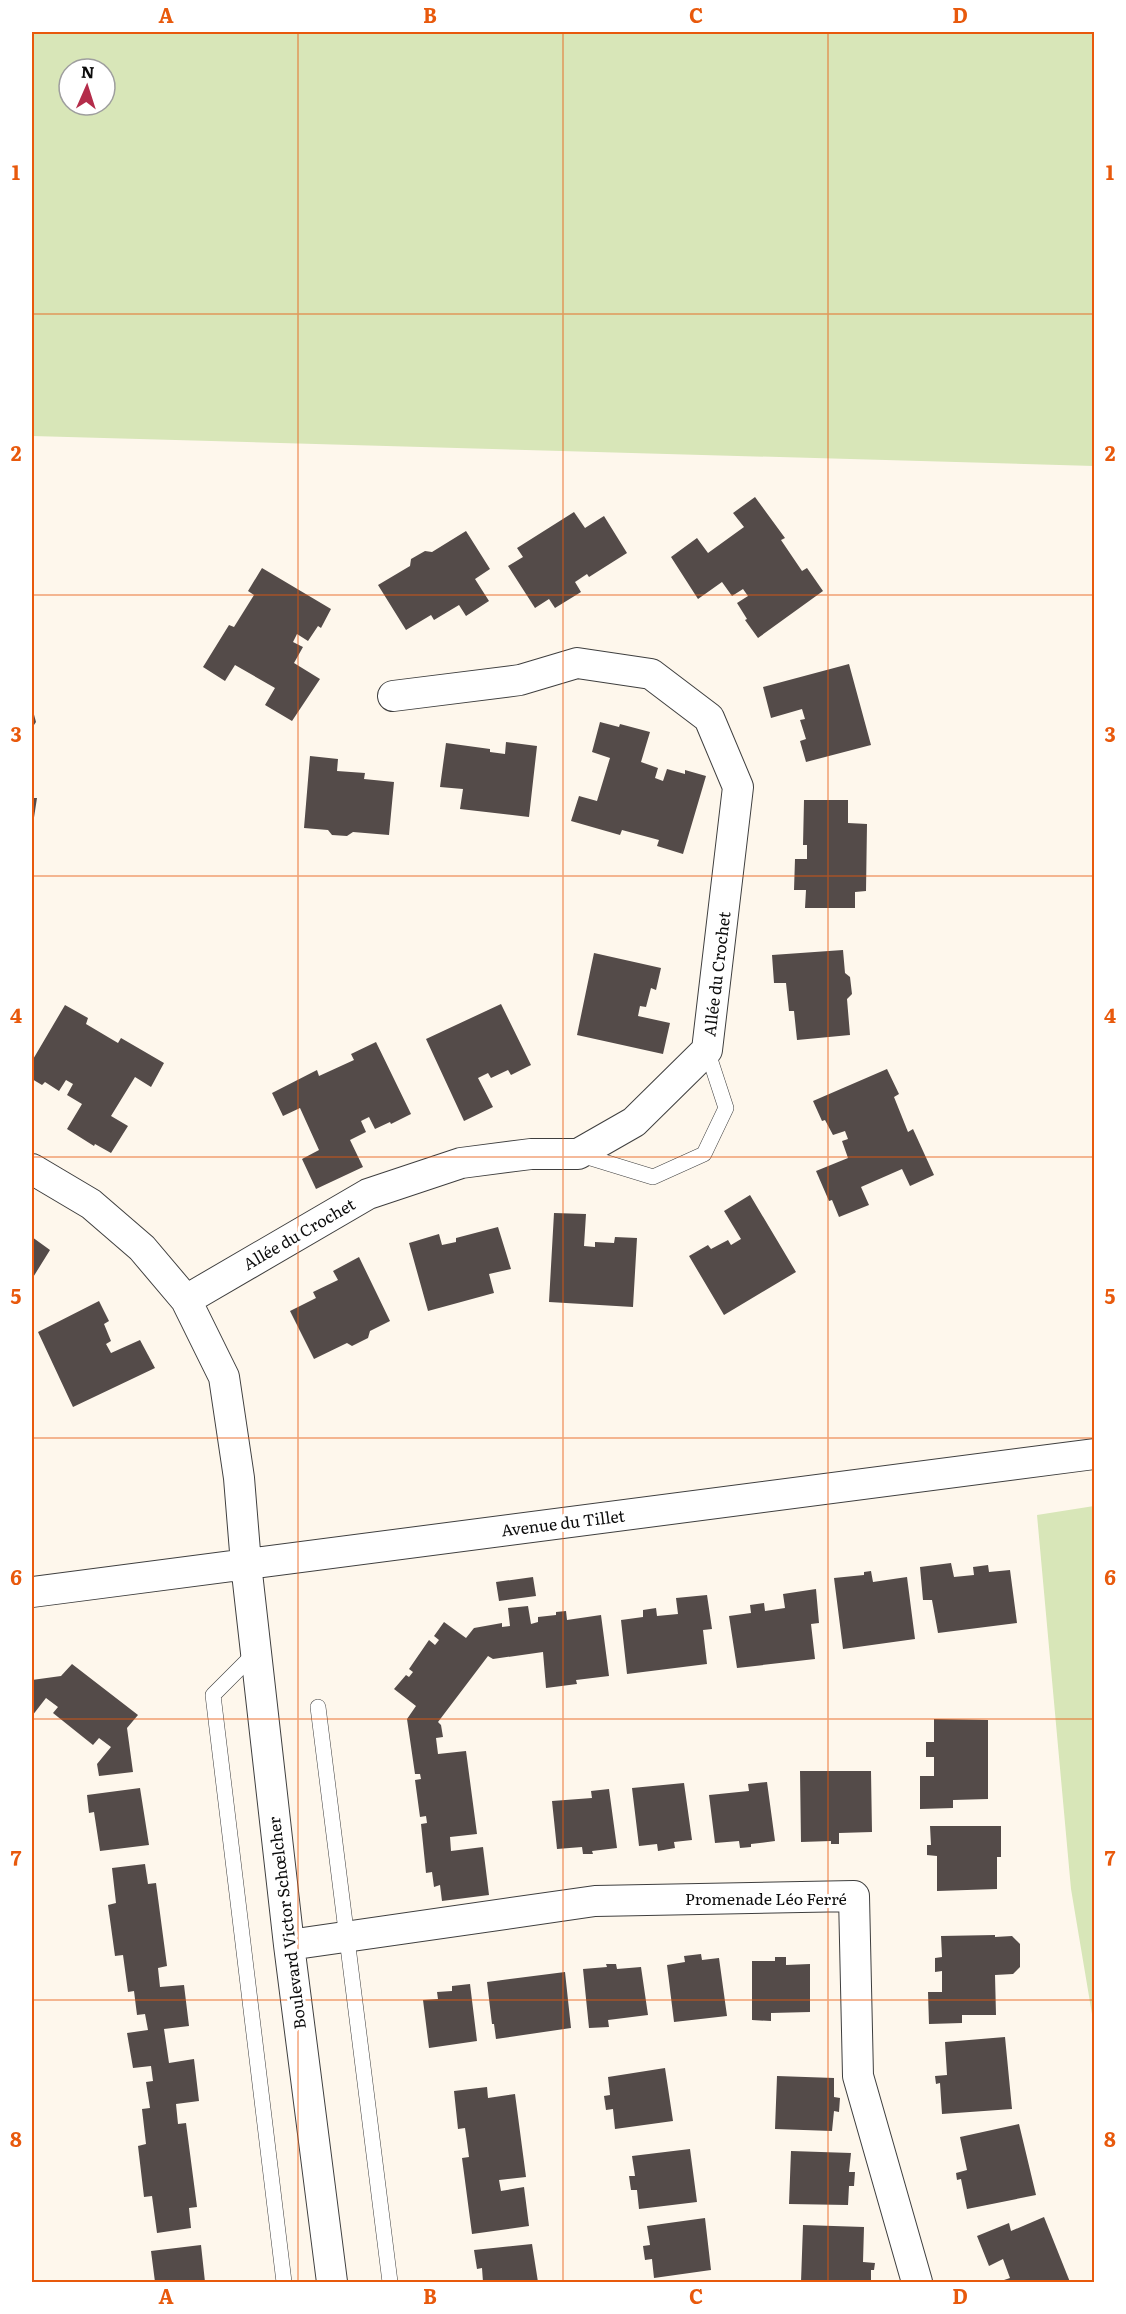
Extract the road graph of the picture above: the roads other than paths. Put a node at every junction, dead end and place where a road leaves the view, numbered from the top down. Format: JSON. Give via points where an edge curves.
{"nodes":[{"id":1,"x":393,"y":696,"type":"dead end"},
{"id":2,"x":707,"y":1050,"type":"junction"},
{"id":3,"x":578,"y":1154,"type":"junction"},
{"id":4,"x":32,"y":1169,"type":"edge"},
{"id":5,"x":186,"y":1300,"type":"junction"},
{"id":6,"x":1095,"y":1454,"type":"edge"},
{"id":7,"x":246,"y":1564,"type":"junction"},
{"id":8,"x":32,"y":1592,"type":"edge"},
{"id":9,"x":256,"y":1652,"type":"junction"},
{"id":10,"x":318,"y":1707,"type":"dead end"},
{"id":11,"x":346,"y":1937,"type":"junction"},
{"id":12,"x":289,"y":1945,"type":"junction"},
{"id":13,"x":284,"y":2283,"type":"edge"},
{"id":14,"x":332,"y":2283,"type":"edge"},
{"id":15,"x":390,"y":2283,"type":"edge"},
{"id":16,"x":917,"y":2283,"type":"edge"}],
"edges":[{"from":1,"to":2,"type":"street","name":"Allée du Crochet","via":[[520,680],[577,663],[651,674],[709,718],[738,787]]},
{"from":2,"to":3,"type":"street","name":"Allée du Crochet","via":[[634,1122]]},
{"from":2,"to":3,"type":"lane","via":[[726,1108],[704,1154],[653,1177]]},
{"from":3,"to":5,"type":"street","name":"Allée du Crochet","via":[[531,1154],[461,1163],[368,1194]]},
{"from":4,"to":5,"type":"street","name":"Boulevard Victor Schœlcher","via":[[91,1204],[142,1248]]},
{"from":5,"to":7,"type":"street","name":"Boulevard Victor Schœlcher","via":[[224,1377],[239,1478]]},
{"from":6,"to":7,"type":"street","name":"Avenue du Tillet"},
{"from":7,"to":8,"type":"street","name":"Avenue du Tillet"},
{"from":7,"to":9,"type":"street","name":"Boulevard Victor Schœlcher"},
{"from":9,"to":12,"type":"street","name":"Boulevard Victor Schœlcher"},
{"from":9,"to":13,"type":"lane","via":[[213,1695]]},
{"from":10,"to":11,"type":"lane"},
{"from":11,"to":12,"type":"street","name":"Promenade Léo Ferré"},
{"from":11,"to":15,"type":"lane"},
{"from":11,"to":16,"type":"street","name":"Promenade Léo Ferré","via":[[595,1901],[854,1896],[858,2076]]},
{"from":12,"to":14,"type":"street","name":"Boulevard Victor Schœlcher"}]}
